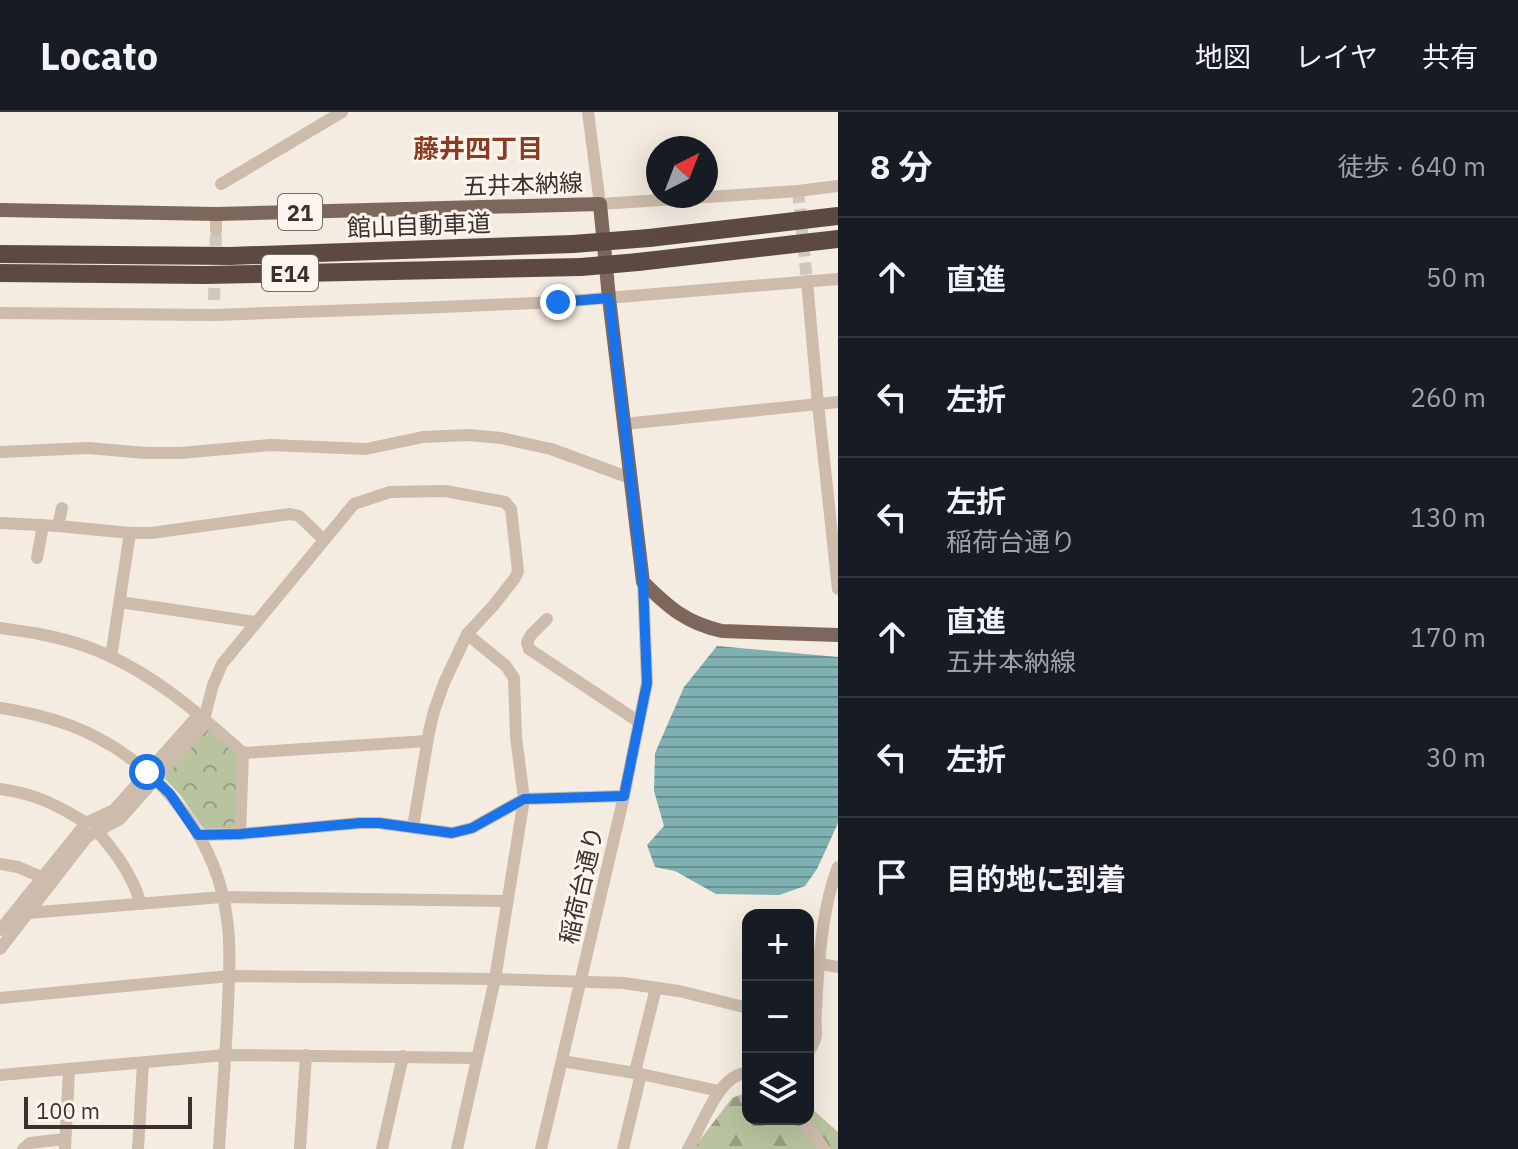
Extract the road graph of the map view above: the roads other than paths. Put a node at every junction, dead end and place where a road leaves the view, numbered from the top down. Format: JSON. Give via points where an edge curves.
{"nodes":[{"id":1,"x":342,"y":112,"type":"edge"},
{"id":2,"x":588,"y":112,"type":"edge"},
{"id":3,"x":221,"y":184,"type":"dead end"},
{"id":4,"x":838,"y":186,"type":"edge"},
{"id":5,"x":600,"y":204,"type":"junction"},
{"id":6,"x":0,"y":210,"type":"edge"},
{"id":7,"x":216,"y":214,"type":"junction"},
{"id":8,"x":838,"y":216,"type":"edge"},
{"id":9,"x":216,"y":230,"type":"tunnel mouth"},
{"id":10,"x":838,"y":239,"type":"edge"},
{"id":11,"x":0,"y":254,"type":"edge"},
{"id":12,"x":0,"y":273,"type":"edge"},
{"id":13,"x":838,"y":279,"type":"edge"},
{"id":14,"x":807,"y":281,"type":"junction"},
{"id":15,"x":609,"y":298,"type":"junction"},
{"id":16,"x":214,"y":300,"type":"tunnel mouth"},
{"id":17,"x":0,"y":313,"type":"edge"},
{"id":18,"x":214,"y":315,"type":"junction"},
{"id":19,"x":838,"y":402,"type":"edge"},
{"id":20,"x":818,"y":404,"type":"junction"},
{"id":21,"x":624,"y":424,"type":"junction"},
{"id":22,"x":0,"y":452,"type":"edge"},
{"id":23,"x":630,"y":478,"type":"junction"},
{"id":24,"x":62,"y":508,"type":"dead end"},
{"id":25,"x":0,"y":523,"type":"edge"},
{"id":26,"x":43,"y":525,"type":"junction"},
{"id":27,"x":58,"y":526,"type":"junction"},
{"id":28,"x":130,"y":533,"type":"junction"},
{"id":29,"x":324,"y":540,"type":"junction"},
{"id":30,"x":37,"y":558,"type":"dead end"},
{"id":31,"x":643,"y":582,"type":"junction"},
{"id":32,"x":838,"y":589,"type":"edge"},
{"id":33,"x":120,"y":602,"type":"junction"},
{"id":34,"x":547,"y":619,"type":"dead end"},
{"id":35,"x":255,"y":622,"type":"junction"},
{"id":36,"x":0,"y":628,"type":"edge"},
{"id":37,"x":467,"y":634,"type":"junction"},
{"id":38,"x":838,"y":635,"type":"edge"},
{"id":39,"x":111,"y":657,"type":"junction"},
{"id":40,"x":0,"y":708,"type":"edge"},
{"id":41,"x":204,"y":718,"type":"junction"},
{"id":42,"x":639,"y":722,"type":"junction"},
{"id":43,"x":427,"y":741,"type":"junction"},
{"id":44,"x":243,"y":753,"type":"junction"},
{"id":45,"x":152,"y":776,"type":"junction"},
{"id":46,"x":0,"y":789,"type":"edge"},
{"id":47,"x":624,"y":796,"type":"junction"},
{"id":48,"x":524,"y":799,"type":"junction"},
{"id":49,"x":86,"y":823,"type":"junction"},
{"id":50,"x":413,"y":827,"type":"junction"},
{"id":51,"x":97,"y":831,"type":"junction"},
{"id":52,"x":240,"y":834,"type":"junction"},
{"id":53,"x":198,"y":835,"type":"junction"},
{"id":54,"x":0,"y":864,"type":"edge"},
{"id":55,"x":838,"y":867,"type":"edge"},
{"id":56,"x":47,"y":880,"type":"junction"},
{"id":57,"x":835,"y":882,"type":"edge"},
{"id":58,"x":222,"y":897,"type":"junction"},
{"id":59,"x":507,"y":901,"type":"junction"},
{"id":60,"x":141,"y":904,"type":"junction"},
{"id":61,"x":28,"y":913,"type":"junction"},
{"id":62,"x":0,"y":930,"type":"edge"},
{"id":63,"x":0,"y":949,"type":"edge"},
{"id":64,"x":820,"y":964,"type":"junction"},
{"id":65,"x":838,"y":967,"type":"edge"},
{"id":66,"x":229,"y":976,"type":"junction"},
{"id":67,"x":495,"y":979,"type":"junction"},
{"id":68,"x":581,"y":982,"type":"junction"},
{"id":69,"x":656,"y":988,"type":"junction"},
{"id":70,"x":0,"y":998,"type":"edge"},
{"id":71,"x":742,"y":1007,"type":"edge"},
{"id":72,"x":814,"y":1009,"type":"edge"},
{"id":73,"x":225,"y":1055,"type":"junction"},
{"id":74,"x":306,"y":1055,"type":"junction"},
{"id":75,"x":403,"y":1056,"type":"junction"},
{"id":76,"x":477,"y":1058,"type":"junction"},
{"id":77,"x":562,"y":1061,"type":"junction"},
{"id":78,"x":143,"y":1063,"type":"junction"},
{"id":79,"x":69,"y":1070,"type":"junction"},
{"id":80,"x":638,"y":1073,"type":"junction"},
{"id":81,"x":742,"y":1073,"type":"edge"},
{"id":82,"x":0,"y":1075,"type":"edge"},
{"id":83,"x":719,"y":1091,"type":"junction"},
{"id":84,"x":807,"y":1125,"type":"edge"},
{"id":85,"x":65,"y":1144,"type":"edge"},
{"id":86,"x":23,"y":1149,"type":"edge"},
{"id":87,"x":138,"y":1149,"type":"edge"},
{"id":88,"x":219,"y":1149,"type":"edge"},
{"id":89,"x":300,"y":1149,"type":"edge"},
{"id":90,"x":382,"y":1149,"type":"edge"},
{"id":91,"x":457,"y":1149,"type":"edge"},
{"id":92,"x":541,"y":1149,"type":"edge"},
{"id":93,"x":623,"y":1149,"type":"edge"},
{"id":94,"x":688,"y":1149,"type":"edge"},
{"id":95,"x":824,"y":1149,"type":"edge"}],
"edges":[{"from":1,"to":3,"type":"street"},
{"from":2,"to":5,"type":"street"},
{"from":4,"to":5,"type":"street"},
{"from":5,"to":7,"type":"main road","name":"五井本納線","number":"21"},
{"from":5,"to":15,"type":"main road","name":"五井本納線"},
{"from":6,"to":7,"type":"main road","name":"五井本納線","number":"21"},
{"from":7,"to":9,"type":"street"},
{"from":8,"to":11,"type":"highway","name":"館山自動車道","number":"E14","bridge":true,"via":[[573,244],[230,256]]},
{"from":10,"to":12,"type":"highway","name":"館山自動車道","number":"E14","bridge":true,"via":[[581,267],[205,275]]},
{"from":13,"to":14,"type":"street"},
{"from":14,"to":15,"type":"street"},
{"from":14,"to":20,"type":"street"},
{"from":15,"to":18,"type":"street"},
{"from":15,"to":21,"type":"main road","name":"五井本納線"},
{"from":16,"to":18,"type":"street"},
{"from":17,"to":18,"type":"street"},
{"from":19,"to":20,"type":"street"},
{"from":20,"to":21,"type":"street"},
{"from":20,"to":32,"type":"street"},
{"from":21,"to":23,"type":"main road","name":"五井本納線"},
{"from":22,"to":23,"type":"street","via":[[88,448],[157,453],[270,445],[366,449],[423,437],[468,435],[551,449]]},
{"from":23,"to":31,"type":"main road","name":"五井本納線"},
{"from":24,"to":27,"type":"street"},
{"from":25,"to":26,"type":"street"},
{"from":26,"to":27,"type":"street"},
{"from":26,"to":30,"type":"street"},
{"from":27,"to":28,"type":"street"},
{"from":28,"to":29,"type":"street","via":[[290,514]]},
{"from":28,"to":33,"type":"street"},
{"from":29,"to":35,"type":"street"},
{"from":29,"to":37,"type":"street","via":[[354,504],[390,492],[445,491],[505,502],[511,509],[518,571]]},
{"from":31,"to":38,"type":"main road","via":[[679,615],[707,628]]},
{"from":31,"to":42,"type":"street","name":"稲荷台通り","via":[[647,683]]},
{"from":33,"to":35,"type":"street"},
{"from":33,"to":39,"type":"street"},
{"from":34,"to":42,"type":"street","via":[[531,635],[529,649]]},
{"from":35,"to":41,"type":"street","via":[[222,664]]},
{"from":36,"to":39,"type":"street","via":[[62,639]]},
{"from":37,"to":43,"type":"street","via":[[444,683]]},
{"from":37,"to":48,"type":"street","via":[[514,678]]},
{"from":39,"to":41,"type":"street","via":[[155,681]]},
{"from":40,"to":45,"type":"street","via":[[53,719],[95,736]]},
{"from":41,"to":44,"type":"street"},
{"from":41,"to":45,"type":"street","via":[[194,720]]},
{"from":42,"to":47,"type":"street","name":"稲荷台通り"},
{"from":43,"to":44,"type":"street"},
{"from":43,"to":50,"type":"street"},
{"from":44,"to":52,"type":"street"},
{"from":45,"to":49,"type":"street","via":[[114,810]]},
{"from":45,"to":51,"type":"street","via":[[120,819]]},
{"from":45,"to":53,"type":"street"},
{"from":46,"to":49,"type":"street","via":[[42,798]]},
{"from":47,"to":48,"type":"street"},
{"from":47,"to":68,"type":"street","name":"稲荷台通り"},
{"from":48,"to":50,"type":"street","via":[[472,828],[452,833]]},
{"from":48,"to":59,"type":"street"},
{"from":49,"to":56,"type":"street"},
{"from":50,"to":52,"type":"street","via":[[360,823]]},
{"from":51,"to":56,"type":"street"},
{"from":51,"to":60,"type":"street","via":[[123,864]]},
{"from":52,"to":53,"type":"street"},
{"from":53,"to":58,"type":"street"},
{"from":54,"to":56,"type":"street"},
{"from":55,"to":57,"type":"street"},
{"from":56,"to":61,"type":"street"},
{"from":56,"to":62,"type":"street"},
{"from":57,"to":64,"type":"street"},
{"from":58,"to":59,"type":"street"},
{"from":58,"to":60,"type":"street"},
{"from":58,"to":66,"type":"street"},
{"from":59,"to":67,"type":"street"},
{"from":60,"to":61,"type":"street"},
{"from":61,"to":63,"type":"street"},
{"from":64,"to":65,"type":"street"},
{"from":64,"to":72,"type":"street"},
{"from":66,"to":67,"type":"street"},
{"from":66,"to":70,"type":"street"},
{"from":66,"to":73,"type":"street"},
{"from":67,"to":68,"type":"street"},
{"from":67,"to":76,"type":"street"},
{"from":68,"to":69,"type":"street"},
{"from":68,"to":77,"type":"street","name":"稲荷台通り"},
{"from":69,"to":71,"type":"street"},
{"from":69,"to":80,"type":"street"},
{"from":73,"to":74,"type":"street"},
{"from":73,"to":78,"type":"street"},
{"from":73,"to":88,"type":"street"},
{"from":74,"to":75,"type":"street"},
{"from":74,"to":89,"type":"street"},
{"from":75,"to":76,"type":"street"},
{"from":75,"to":90,"type":"street"},
{"from":76,"to":91,"type":"street"},
{"from":77,"to":80,"type":"street"},
{"from":77,"to":92,"type":"street","name":"稲荷台通り"},
{"from":78,"to":79,"type":"street"},
{"from":78,"to":87,"type":"street"},
{"from":79,"to":82,"type":"street"},
{"from":79,"to":85,"type":"street"},
{"from":80,"to":83,"type":"street"},
{"from":80,"to":93,"type":"street"},
{"from":81,"to":83,"type":"street"},
{"from":83,"to":94,"type":"street"},
{"from":84,"to":95,"type":"street"},
{"from":85,"to":86,"type":"street","via":[[30,1143]]}]}
